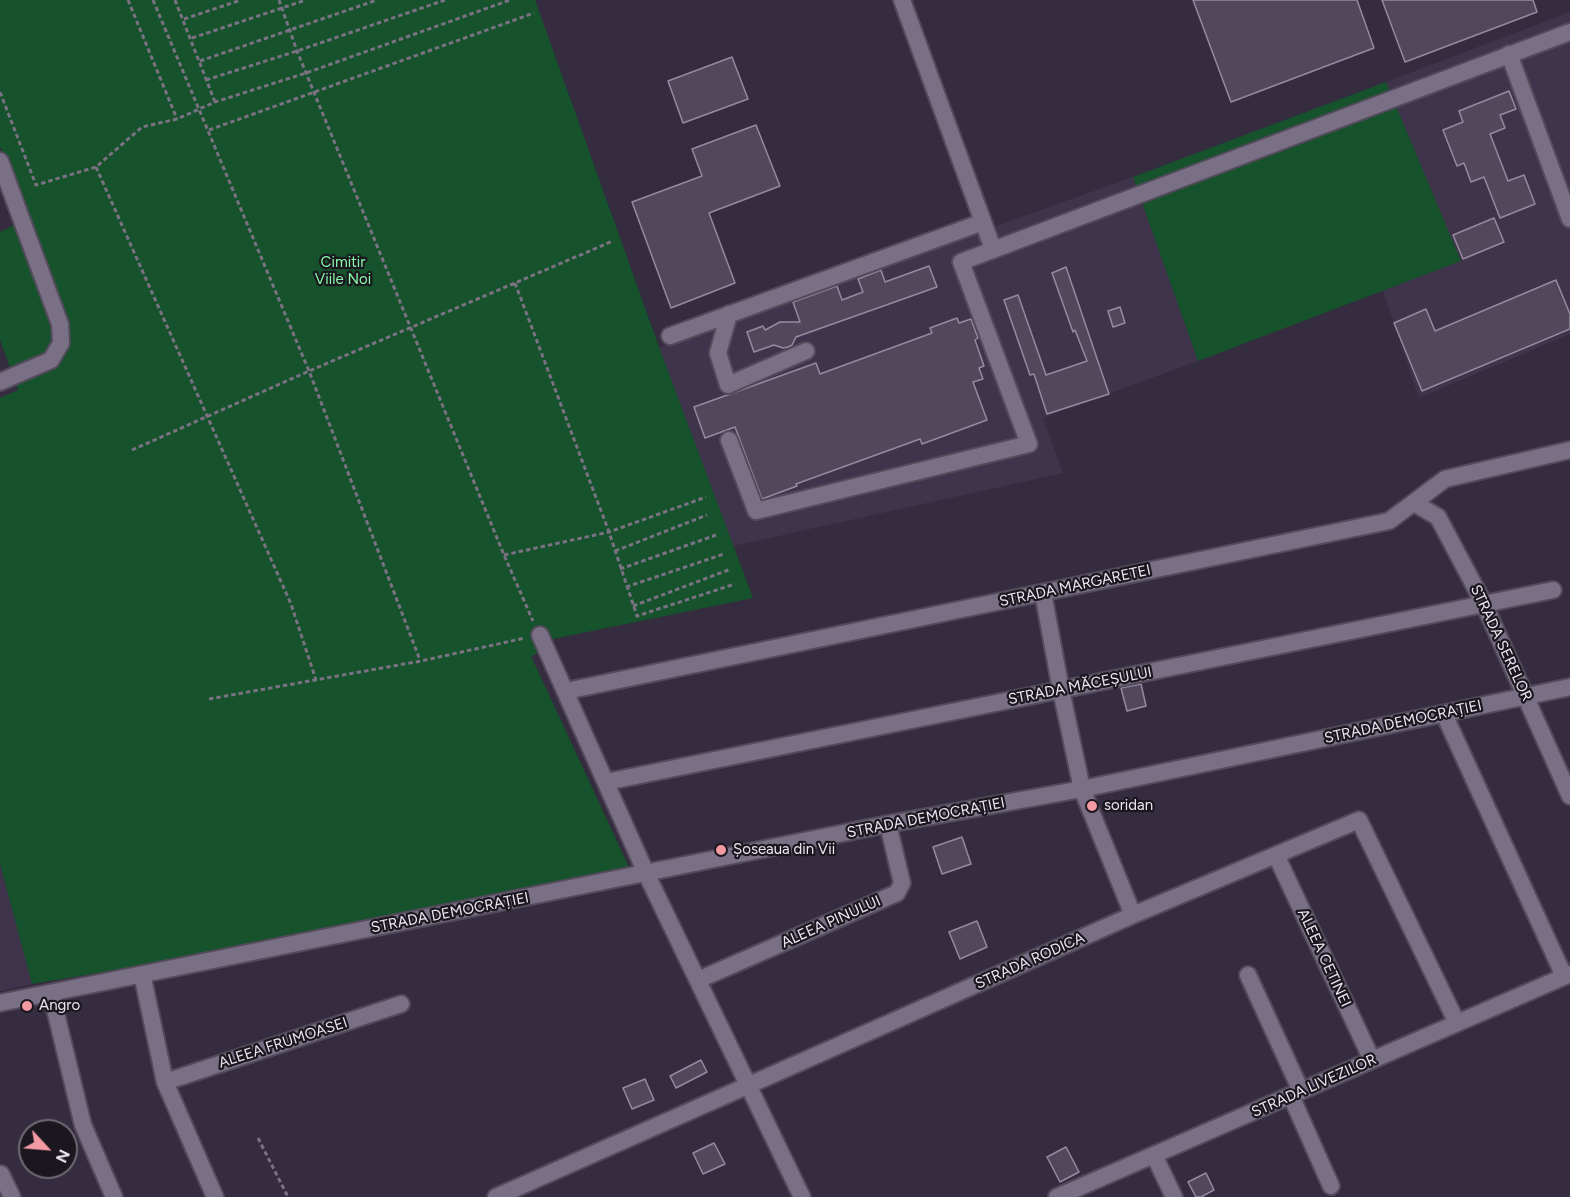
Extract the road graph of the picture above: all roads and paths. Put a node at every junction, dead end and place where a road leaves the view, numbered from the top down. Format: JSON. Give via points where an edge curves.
{"nodes":[{"id":1,"x":128,"y":0,"type":"edge"},
{"id":2,"x":153,"y":0,"type":"edge"},
{"id":3,"x":176,"y":0,"type":"edge"},
{"id":4,"x":242,"y":0,"type":"edge"},
{"id":5,"x":279,"y":0,"type":"edge"},
{"id":6,"x":306,"y":0,"type":"edge"},
{"id":7,"x":377,"y":0,"type":"edge"},
{"id":8,"x":445,"y":0,"type":"edge"},
{"id":9,"x":510,"y":0,"type":"edge"},
{"id":10,"x":902,"y":0,"type":"edge"},
{"id":11,"x":282,"y":8,"type":"junction"},
{"id":12,"x":534,"y":13,"type":"dead end"},
{"id":13,"x":184,"y":19,"type":"junction"},
{"id":14,"x":290,"y":30,"type":"junction"},
{"id":15,"x":1570,"y":32,"type":"edge"},
{"id":16,"x":192,"y":38,"type":"junction"},
{"id":17,"x":297,"y":51,"type":"junction"},
{"id":18,"x":1509,"y":54,"type":"junction"},
{"id":19,"x":200,"y":61,"type":"junction"},
{"id":20,"x":306,"y":73,"type":"junction"},
{"id":21,"x":206,"y":80,"type":"junction"},
{"id":22,"x":0,"y":92,"type":"edge"},
{"id":23,"x":314,"y":92,"type":"junction"},
{"id":24,"x":215,"y":102,"type":"junction"},
{"id":25,"x":199,"y":110,"type":"junction"},
{"id":26,"x":177,"y":119,"type":"junction"},
{"id":27,"x":209,"y":130,"type":"junction"},
{"id":28,"x":0,"y":161,"type":"edge"},
{"id":29,"x":96,"y":167,"type":"junction"},
{"id":30,"x":1570,"y":219,"type":"edge"},
{"id":31,"x":983,"y":222,"type":"junction"},
{"id":32,"x":613,"y":241,"type":"dead end"},
{"id":33,"x":993,"y":249,"type":"junction"},
{"id":34,"x":515,"y":283,"type":"junction"},
{"id":35,"x":729,"y":314,"type":"junction"},
{"id":36,"x":410,"y":327,"type":"junction"},
{"id":37,"x":670,"y":336,"type":"dead end"},
{"id":38,"x":806,"y":351,"type":"dead end"},
{"id":39,"x":309,"y":371,"type":"junction"},
{"id":40,"x":2,"y":376,"type":"edge"},
{"id":41,"x":207,"y":416,"type":"junction"},
{"id":42,"x":729,"y":440,"type":"dead end"},
{"id":43,"x":132,"y":450,"type":"dead end"},
{"id":44,"x":1570,"y":450,"type":"edge"},
{"id":45,"x":706,"y":497,"type":"dead end"},
{"id":46,"x":1414,"y":503,"type":"junction"},
{"id":47,"x":707,"y":515,"type":"dead end"},
{"id":48,"x":609,"y":532,"type":"junction"},
{"id":49,"x":718,"y":534,"type":"dead end"},
{"id":50,"x":615,"y":551,"type":"junction"},
{"id":51,"x":724,"y":554,"type":"dead end"},
{"id":52,"x":504,"y":555,"type":"junction"},
{"id":53,"x":620,"y":569,"type":"junction"},
{"id":54,"x":731,"y":569,"type":"dead end"},
{"id":55,"x":735,"y":584,"type":"dead end"},
{"id":56,"x":626,"y":587,"type":"junction"},
{"id":57,"x":1553,"y":590,"type":"dead end"},
{"id":58,"x":1043,"y":593,"type":"junction"},
{"id":59,"x":1484,"y":604,"type":"junction"},
{"id":60,"x":633,"y":606,"type":"junction"},
{"id":61,"x":540,"y":635,"type":"junction"},
{"id":62,"x":421,"y":661,"type":"junction"},
{"id":63,"x":316,"y":680,"type":"junction"},
{"id":64,"x":1570,"y":687,"type":"edge"},
{"id":65,"x":1061,"y":690,"type":"junction"},
{"id":66,"x":566,"y":691,"type":"junction"},
{"id":67,"x":1527,"y":697,"type":"junction"},
{"id":68,"x":209,"y":699,"type":"dead end"},
{"id":69,"x":1444,"y":714,"type":"junction"},
{"id":70,"x":606,"y":782,"type":"junction"},
{"id":71,"x":1082,"y":789,"type":"junction"},
{"id":72,"x":1570,"y":796,"type":"edge"},
{"id":73,"x":888,"y":824,"type":"junction"},
{"id":74,"x":1276,"y":855,"type":"junction"},
{"id":75,"x":645,"y":873,"type":"junction"},
{"id":76,"x":1133,"y":915,"type":"junction"},
{"id":77,"x":142,"y":974,"type":"junction"},
{"id":78,"x":1248,"y":975,"type":"dead end"},
{"id":79,"x":1567,"y":975,"type":"edge"},
{"id":80,"x":698,"y":980,"type":"junction"},
{"id":81,"x":51,"y":993,"type":"junction"},
{"id":82,"x":0,"y":1003,"type":"edge"},
{"id":83,"x":401,"y":1004,"type":"dead end"},
{"id":84,"x":1457,"y":1023,"type":"junction"},
{"id":85,"x":1372,"y":1060,"type":"junction"},
{"id":86,"x":165,"y":1082,"type":"junction"},
{"id":87,"x":748,"y":1085,"type":"junction"},
{"id":88,"x":1296,"y":1094,"type":"junction"},
{"id":89,"x":258,"y":1138,"type":"dead end"},
{"id":90,"x":1154,"y":1155,"type":"junction"},
{"id":91,"x":1,"y":1174,"type":"edge"},
{"id":92,"x":1331,"y":1186,"type":"dead end"},
{"id":93,"x":12,"y":1197,"type":"edge"},
{"id":94,"x":114,"y":1197,"type":"edge"},
{"id":95,"x":215,"y":1197,"type":"edge"},
{"id":96,"x":288,"y":1197,"type":"edge"},
{"id":97,"x":496,"y":1197,"type":"edge"},
{"id":98,"x":802,"y":1197,"type":"edge"},
{"id":99,"x":1057,"y":1197,"type":"edge"},
{"id":100,"x":1174,"y":1197,"type":"edge"}],
"edges":[{"from":1,"to":26,"type":"path"},
{"from":2,"to":25,"type":"path"},
{"from":3,"to":13,"type":"path"},
{"from":4,"to":13,"type":"path"},
{"from":5,"to":11,"type":"path"},
{"from":6,"to":11,"type":"path"},
{"from":7,"to":14,"type":"path"},
{"from":8,"to":17,"type":"path"},
{"from":9,"to":20,"type":"path"},
{"from":10,"to":31,"type":"street"},
{"from":11,"to":14,"type":"path"},
{"from":11,"to":16,"type":"path"},
{"from":12,"to":23,"type":"path"},
{"from":13,"to":16,"type":"path"},
{"from":14,"to":17,"type":"path"},
{"from":14,"to":19,"type":"path"},
{"from":15,"to":18,"type":"street"},
{"from":16,"to":19,"type":"path"},
{"from":17,"to":20,"type":"path"},
{"from":17,"to":21,"type":"path"},
{"from":18,"to":30,"type":"street"},
{"from":18,"to":33,"type":"street"},
{"from":19,"to":21,"type":"path"},
{"from":20,"to":23,"type":"path"},
{"from":20,"to":24,"type":"path"},
{"from":21,"to":24,"type":"path"},
{"from":22,"to":29,"type":"path","via":[[36,185]]},
{"from":23,"to":27,"type":"path"},
{"from":23,"to":36,"type":"path"},
{"from":24,"to":25,"type":"path"},
{"from":25,"to":26,"type":"path"},
{"from":25,"to":27,"type":"path"},
{"from":26,"to":29,"type":"path","via":[[142,127]]},
{"from":27,"to":39,"type":"path"},
{"from":28,"to":40,"type":"street","via":[[60,324],[61,343],[51,360]]},
{"from":29,"to":41,"type":"path"},
{"from":31,"to":33,"type":"street"},
{"from":31,"to":35,"type":"street"},
{"from":32,"to":34,"type":"path"},
{"from":33,"to":42,"type":"street","via":[[961,262],[1029,444],[756,510]]},
{"from":34,"to":36,"type":"path"},
{"from":34,"to":48,"type":"path"},
{"from":35,"to":37,"type":"street"},
{"from":35,"to":38,"type":"street","via":[[718,353],[728,385]]},
{"from":36,"to":39,"type":"path"},
{"from":36,"to":52,"type":"path"},
{"from":39,"to":41,"type":"path"},
{"from":39,"to":62,"type":"path"},
{"from":41,"to":43,"type":"path"},
{"from":41,"to":63,"type":"path","via":[[291,604]]},
{"from":44,"to":46,"type":"street","name":"STRADA MARGARETEI","via":[[1444,479]]},
{"from":45,"to":48,"type":"path"},
{"from":46,"to":58,"type":"street","name":"STRADA MARGARETEI","via":[[1389,521]]},
{"from":46,"to":59,"type":"street","name":"STRADA SERELOR","via":[[1438,517]]},
{"from":47,"to":50,"type":"path"},
{"from":48,"to":50,"type":"path"},
{"from":48,"to":52,"type":"path"},
{"from":49,"to":53,"type":"path"},
{"from":50,"to":53,"type":"path"},
{"from":51,"to":56,"type":"path"},
{"from":52,"to":61,"type":"path"},
{"from":53,"to":56,"type":"path"},
{"from":54,"to":60,"type":"path"},
{"from":55,"to":60,"type":"path","via":[[637,616]]},
{"from":56,"to":60,"type":"path"},
{"from":57,"to":59,"type":"street","name":"STRADA MĂCEȘULUI"},
{"from":58,"to":65,"type":"street"},
{"from":58,"to":66,"type":"street","name":"STRADA MARGARETEI"},
{"from":59,"to":65,"type":"street","name":"STRADA MĂCEȘULUI"},
{"from":59,"to":67,"type":"street","name":"STRADA SERELOR"},
{"from":61,"to":62,"type":"path"},
{"from":61,"to":66,"type":"street"},
{"from":62,"to":63,"type":"path"},
{"from":63,"to":68,"type":"path"},
{"from":64,"to":67,"type":"street","name":"STRADA DEMOCRAȚIEI"},
{"from":65,"to":70,"type":"street","name":"STRADA MĂCEȘULUI"},
{"from":65,"to":71,"type":"street"},
{"from":66,"to":70,"type":"street"},
{"from":67,"to":69,"type":"street","name":"STRADA DEMOCRAȚIEI"},
{"from":67,"to":72,"type":"street","name":"STRADA SERELOR"},
{"from":69,"to":71,"type":"street","name":"STRADA DEMOCRAȚIEI"},
{"from":69,"to":79,"type":"street"},
{"from":70,"to":75,"type":"street"},
{"from":71,"to":73,"type":"street","name":"STRADA DEMOCRAȚIEI"},
{"from":71,"to":76,"type":"street"},
{"from":73,"to":75,"type":"street","name":"STRADA DEMOCRAȚIEI"},
{"from":73,"to":80,"type":"street","name":"ALEEA PINULUI","via":[[902,883],[897,893]]},
{"from":74,"to":76,"type":"street","name":"STRADA RODICA"},
{"from":74,"to":84,"type":"street","name":"STRADA RODICA","via":[[1359,820]]},
{"from":74,"to":85,"type":"street","name":"ALEEA CETINEI"},
{"from":75,"to":77,"type":"street","name":"STRADA DEMOCRAȚIEI"},
{"from":75,"to":80,"type":"street"},
{"from":76,"to":87,"type":"street","name":"STRADA RODICA"},
{"from":77,"to":81,"type":"street","name":"STRADA DEMOCRAȚIEI"},
{"from":77,"to":86,"type":"street"},
{"from":78,"to":88,"type":"street"},
{"from":79,"to":84,"type":"street","name":"STRADA LIVEZILOR"},
{"from":80,"to":87,"type":"street"},
{"from":81,"to":82,"type":"street","name":"STRADA DEMOCRAȚIEI"},
{"from":81,"to":94,"type":"street","via":[[83,1125]]},
{"from":83,"to":86,"type":"street","name":"ALEEA FRUMOASEI"},
{"from":84,"to":85,"type":"street","name":"STRADA LIVEZILOR"},
{"from":85,"to":88,"type":"street","name":"STRADA LIVEZILOR"},
{"from":86,"to":95,"type":"street"},
{"from":87,"to":97,"type":"street","name":"STRADA RODICA"},
{"from":87,"to":98,"type":"street"},
{"from":88,"to":90,"type":"street","name":"STRADA LIVEZILOR"},
{"from":88,"to":92,"type":"street"},
{"from":89,"to":96,"type":"path"},
{"from":90,"to":99,"type":"street","name":"STRADA LIVEZILOR"},
{"from":90,"to":100,"type":"street"},
{"from":91,"to":93,"type":"street"}]}
